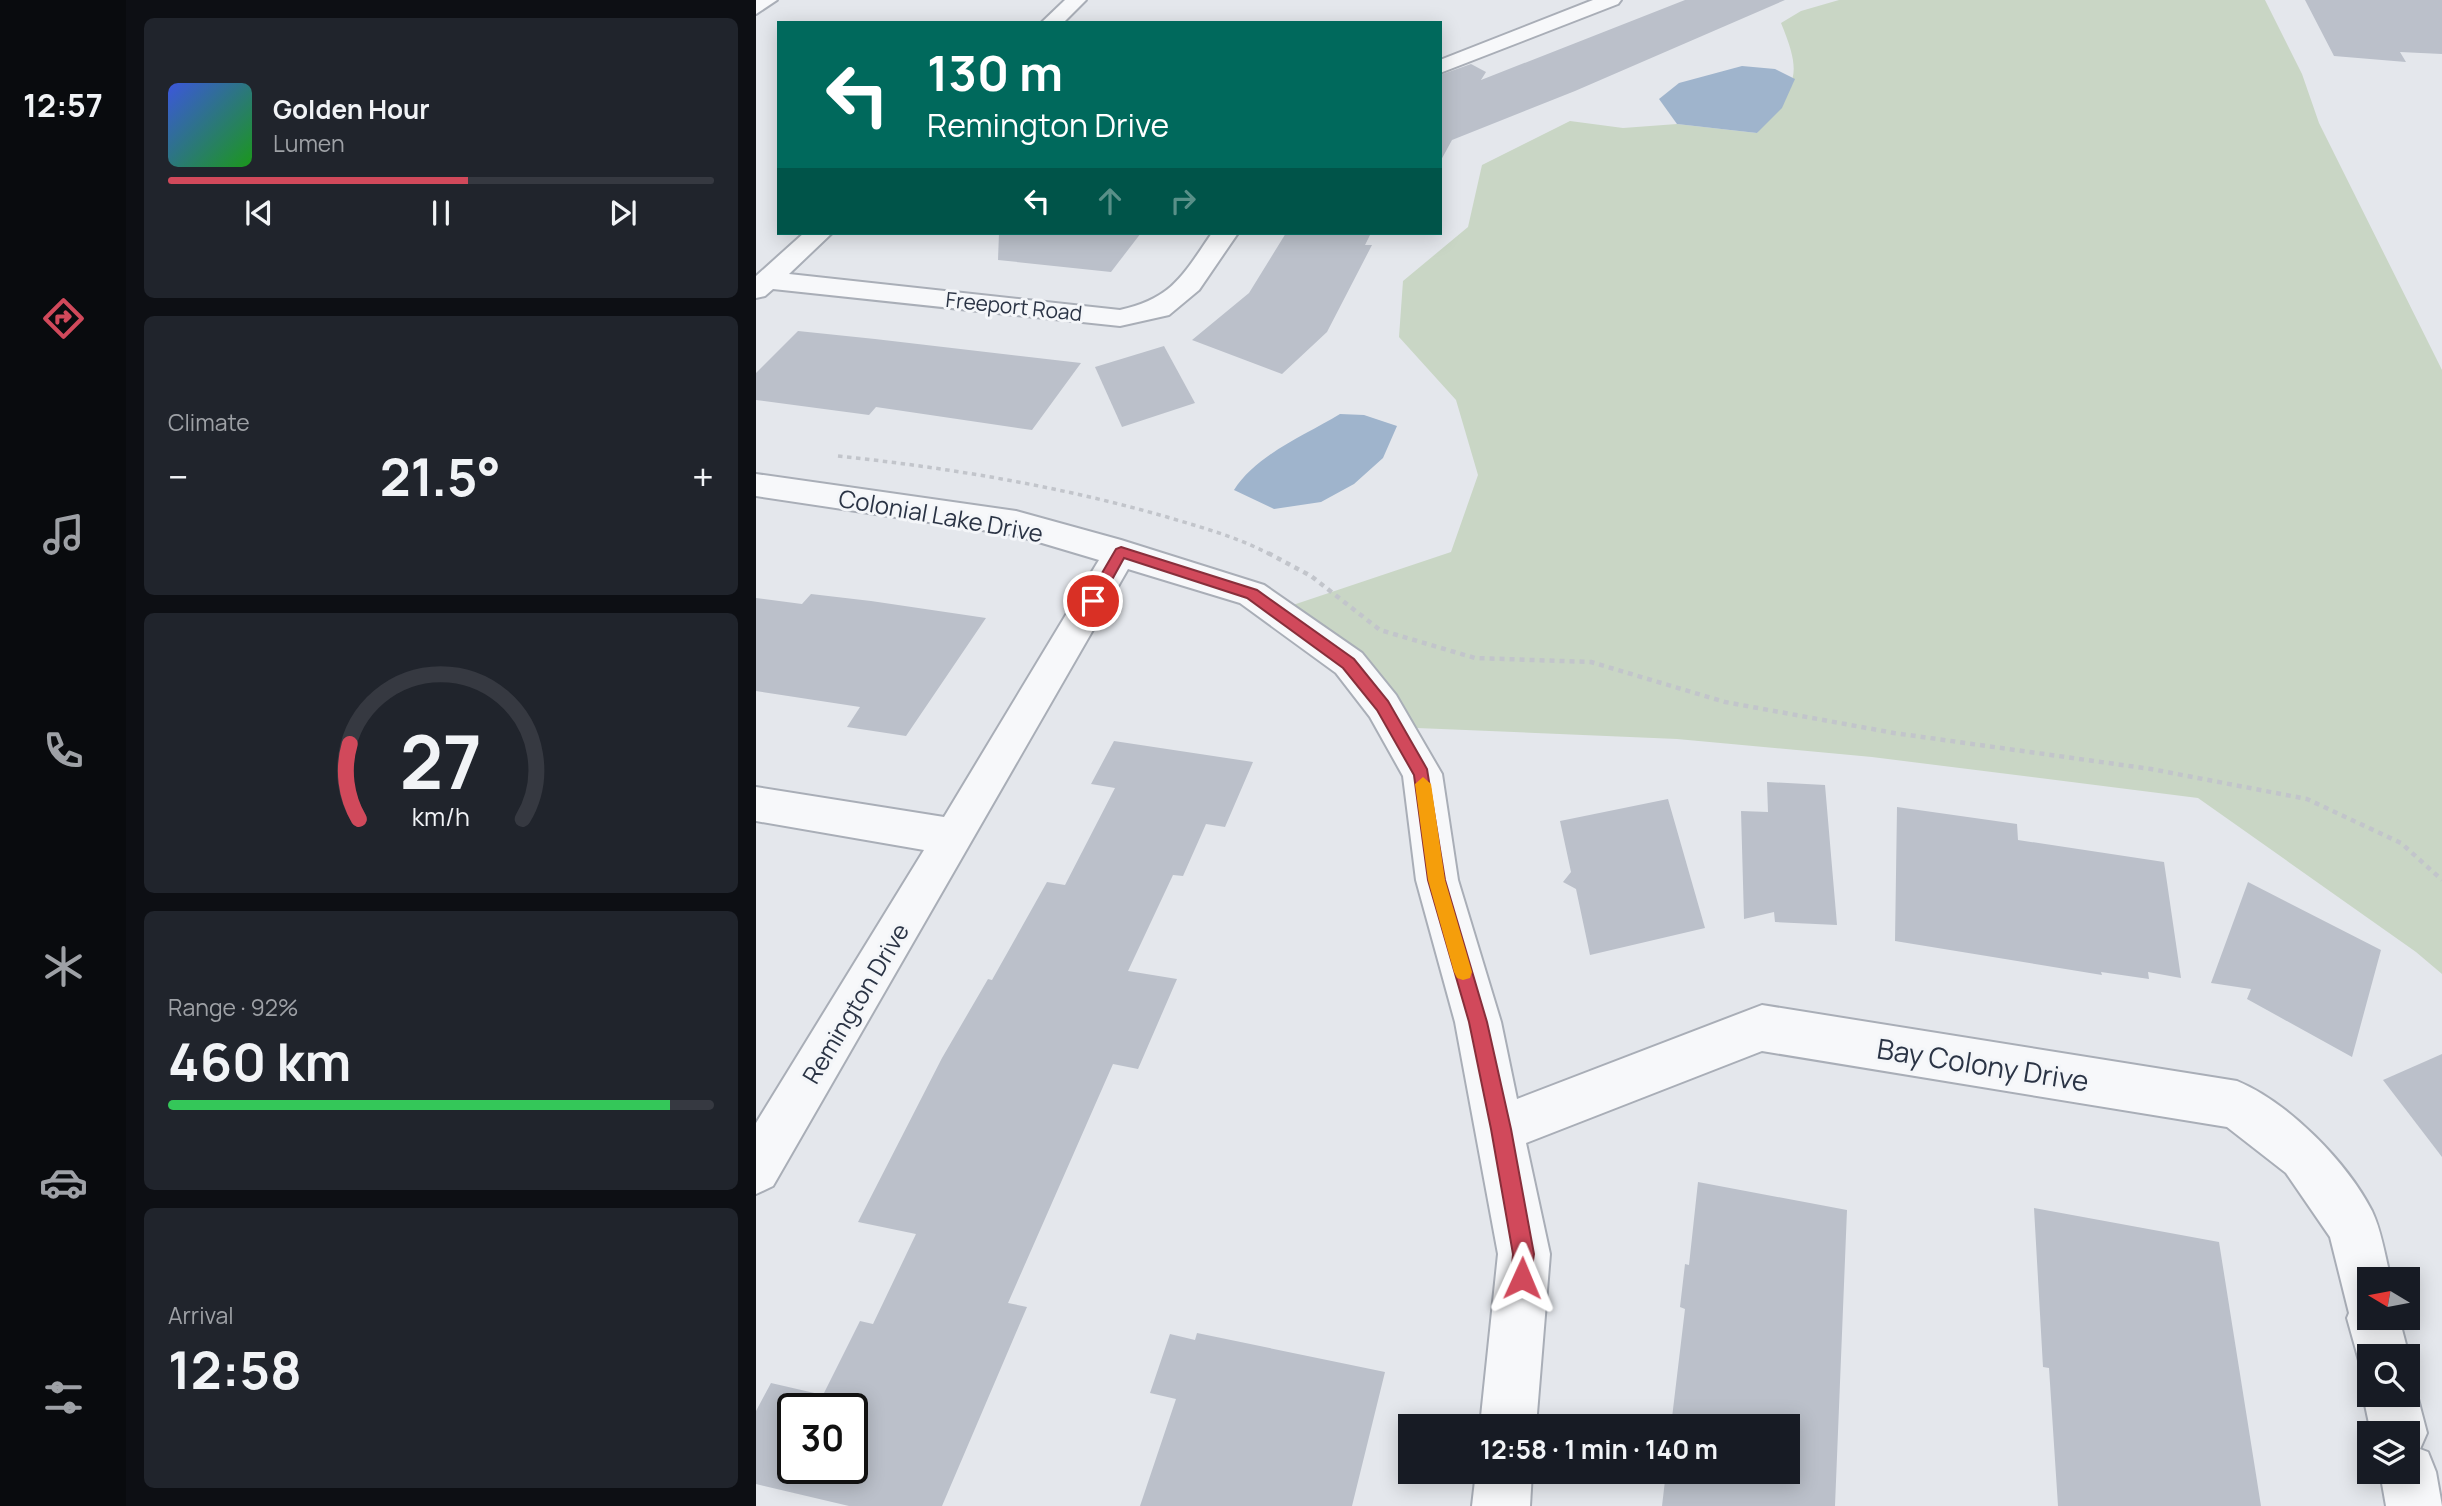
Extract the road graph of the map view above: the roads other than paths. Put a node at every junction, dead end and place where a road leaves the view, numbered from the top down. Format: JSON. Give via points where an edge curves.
{"nodes":[{"id":1,"x":767,"y":0,"type":"edge"},
{"id":2,"x":1076,"y":0,"type":"edge"},
{"id":3,"x":1611,"y":0,"type":"edge"},
{"id":4,"x":756,"y":8,"type":"edge"},
{"id":5,"x":1053,"y":21,"type":"edge"},
{"id":6,"x":1442,"y":66,"type":"edge"},
{"id":7,"x":817,"y":235,"type":"edge"},
{"id":8,"x":1224,"y":235,"type":"edge"},
{"id":9,"x":762,"y":285,"type":"edge"},
{"id":10,"x":756,"y":485,"type":"edge"},
{"id":11,"x":1121,"y":552,"type":"junction"},
{"id":12,"x":756,"y":804,"type":"edge"},
{"id":13,"x":954,"y":837,"type":"junction"},
{"id":14,"x":1501,"y":1129,"type":"junction"},
{"id":15,"x":756,"y":1169,"type":"edge"},
{"id":16,"x":2362,"y":1267,"type":"edge"},
{"id":17,"x":1509,"y":1414,"type":"edge"},
{"id":18,"x":1503,"y":1484,"type":"edge"},
{"id":19,"x":2410,"y":1484,"type":"edge"},
{"id":20,"x":1501,"y":1506,"type":"edge"},
{"id":21,"x":2415,"y":1506,"type":"edge"}],
"edges":[{"from":1,"to":4,"type":"street"},
{"from":2,"to":5,"type":"street"},
{"from":3,"to":6,"type":"street"},
{"from":7,"to":9,"type":"street"},
{"from":8,"to":9,"type":"street","name":"Freeport Road","via":[[1190,284],[1159,309],[1119,318]]},
{"from":10,"to":11,"type":"street","name":"Colonial Lake Drive","via":[[1016,523]]},
{"from":11,"to":13,"type":"street","name":"Remington Drive"},
{"from":11,"to":14,"type":"street","name":"Colonial Lake Drive","via":[[1252,594],[1349,663],[1383,706],[1422,774],[1437,880],[1478,1022]]},
{"from":12,"to":13,"type":"street"},
{"from":13,"to":15,"type":"street","name":"Remington Drive"},
{"from":14,"to":16,"type":"street","name":"Bay Colony Drive","via":[[1762,1028],[2237,1105],[2303,1156],[2353,1227]]},
{"from":14,"to":17,"type":"street","name":"Colonial Lake Drive","via":[[1524,1254]]},
{"from":18,"to":20,"type":"street"},
{"from":19,"to":21,"type":"street"}]}
